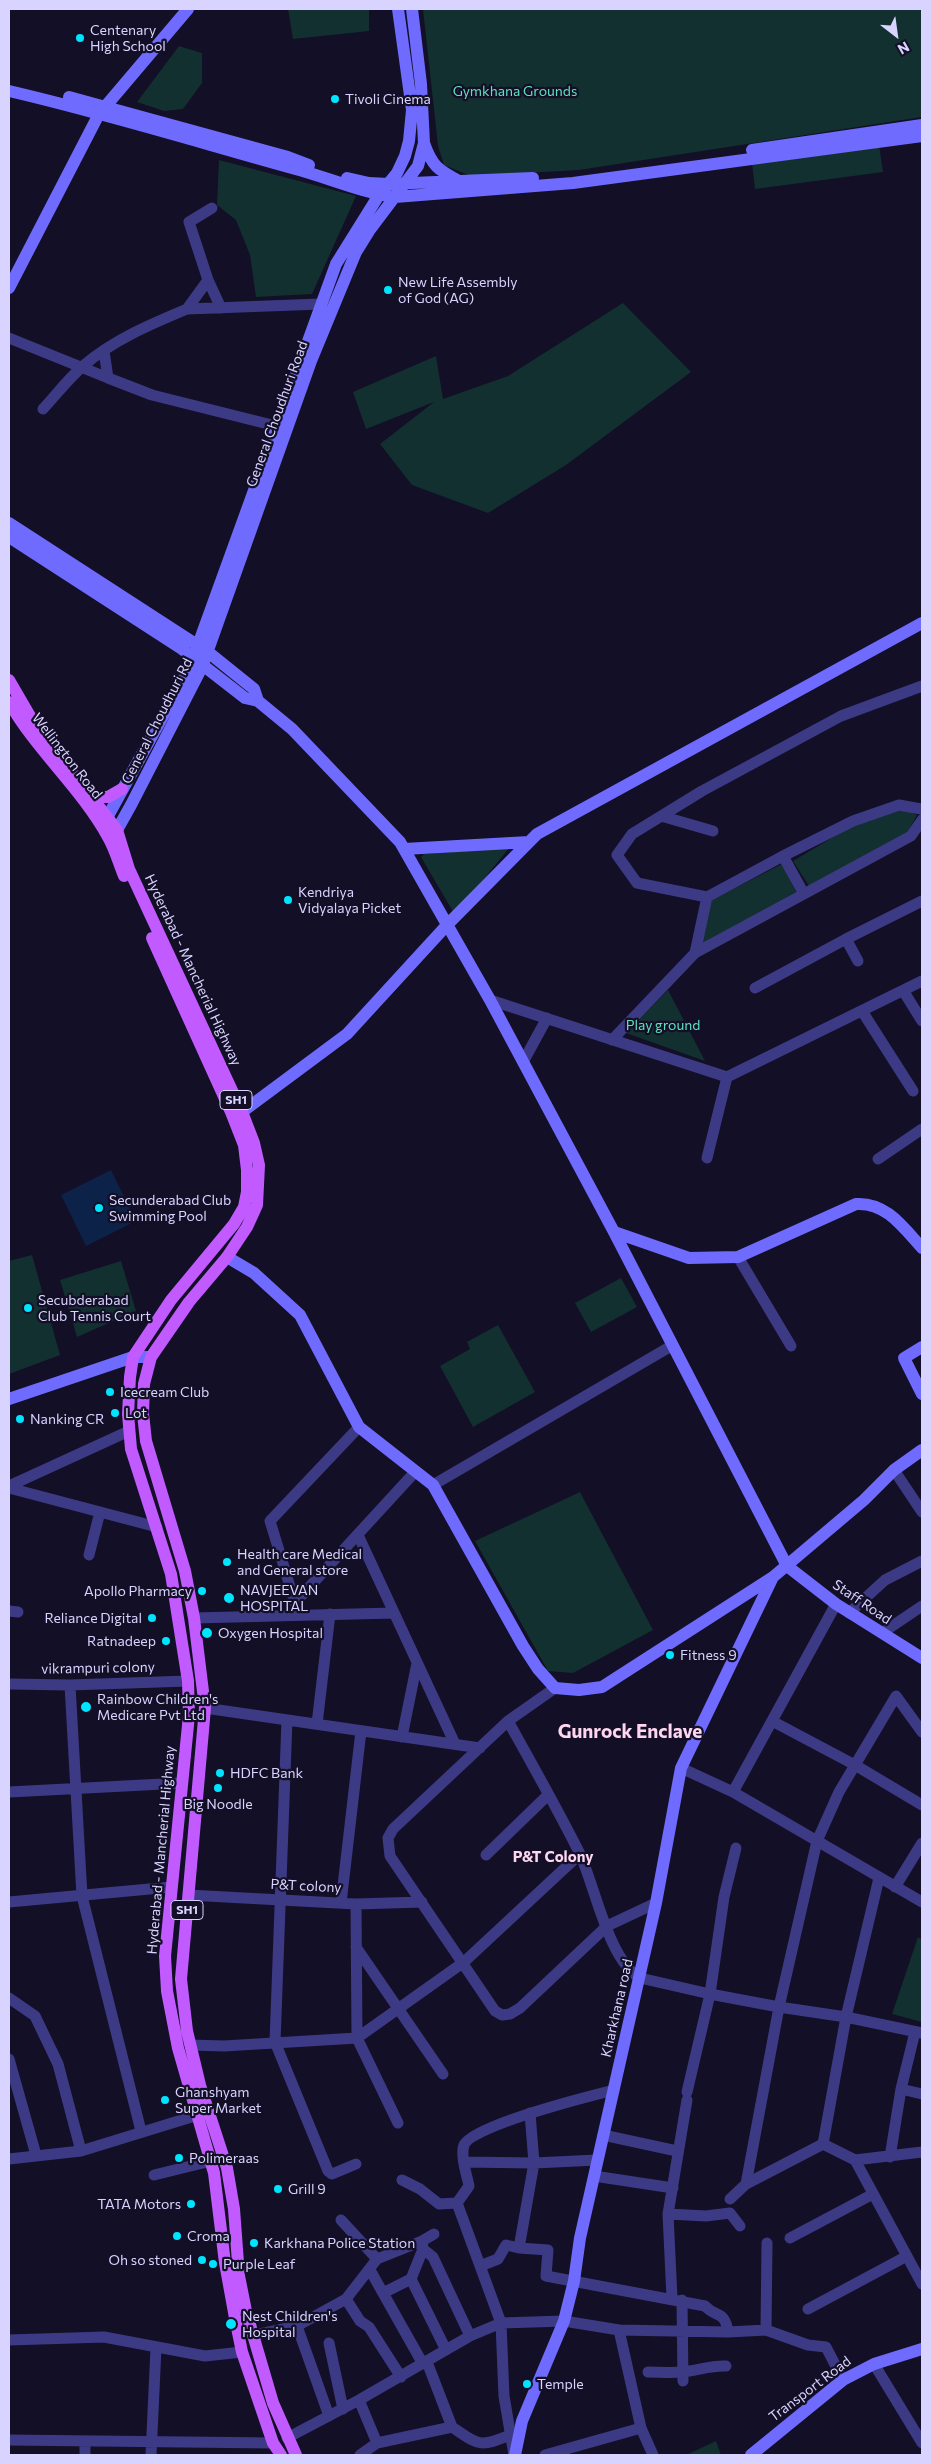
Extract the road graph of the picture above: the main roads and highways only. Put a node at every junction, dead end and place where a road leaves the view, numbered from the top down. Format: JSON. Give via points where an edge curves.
{"nodes":[{"id":1,"x":188,"y":9,"type":"edge"},
{"id":2,"x":398,"y":9,"type":"edge"},
{"id":3,"x":412,"y":9,"type":"edge"},
{"id":4,"x":9,"y":82,"type":"edge"},
{"id":5,"x":9,"y":91,"type":"edge"},
{"id":6,"x":103,"y":110,"type":"junction"},
{"id":7,"x":922,"y":126,"type":"edge"},
{"id":8,"x":922,"y":136,"type":"edge"},
{"id":9,"x":424,"y":143,"type":"junction"},
{"id":10,"x":461,"y":182,"type":"junction"},
{"id":11,"x":388,"y":184,"type":"junction"},
{"id":12,"x":405,"y":184,"type":"junction"},
{"id":13,"x":433,"y":189,"type":"junction"},
{"id":14,"x":359,"y":190,"type":"junction"},
{"id":15,"x":378,"y":195,"type":"junction"},
{"id":16,"x":395,"y":197,"type":"junction"},
{"id":17,"x":370,"y":210,"type":"junction"},
{"id":18,"x":9,"y":288,"type":"edge"},
{"id":19,"x":9,"y":523,"type":"edge"},
{"id":20,"x":9,"y":537,"type":"edge"},
{"id":21,"x":922,"y":623,"type":"edge"},
{"id":22,"x":200,"y":655,"type":"junction"},
{"id":23,"x":9,"y":680,"type":"edge"},
{"id":24,"x":9,"y":702,"type":"edge"},
{"id":25,"x":122,"y":789,"type":"junction"},
{"id":26,"x":94,"y":797,"type":"junction"},
{"id":27,"x":109,"y":828,"type":"junction"},
{"id":28,"x":529,"y":842,"type":"junction"},
{"id":29,"x":404,"y":849,"type":"junction"},
{"id":30,"x":447,"y":925,"type":"junction"},
{"id":31,"x":242,"y":1112,"type":"junction"},
{"id":32,"x":614,"y":1232,"type":"junction"},
{"id":33,"x":922,"y":1248,"type":"edge"},
{"id":34,"x":227,"y":1257,"type":"junction"},
{"id":35,"x":922,"y":1347,"type":"edge"},
{"id":36,"x":151,"y":1357,"type":"junction"},
{"id":37,"x":133,"y":1358,"type":"junction"},
{"id":38,"x":922,"y":1394,"type":"edge"},
{"id":39,"x":9,"y":1399,"type":"edge"},
{"id":40,"x":922,"y":1450,"type":"edge"},
{"id":41,"x":787,"y":1566,"type":"junction"},
{"id":42,"x":773,"y":1577,"type":"junction"},
{"id":43,"x":922,"y":1658,"type":"edge"},
{"id":44,"x":227,"y":2168,"type":"junction"},
{"id":45,"x":214,"y":2173,"type":"junction"},
{"id":46,"x":922,"y":2349,"type":"edge"},
{"id":47,"x":281,"y":2455,"type":"edge"},
{"id":48,"x":296,"y":2455,"type":"edge"},
{"id":49,"x":514,"y":2455,"type":"edge"},
{"id":50,"x":751,"y":2455,"type":"edge"}],
"edges":[{"from":1,"to":6,"type":"main road"},
{"from":2,"to":11,"type":"main road","via":[[412,110],[405,156]]},
{"from":3,"to":9,"type":"main road"},
{"from":4,"to":6,"type":"main road"},
{"from":5,"to":6,"type":"main road"},
{"from":6,"to":11,"type":"main road","via":[[288,156],[347,178]]},
{"from":6,"to":14,"type":"main road"},
{"from":6,"to":18,"type":"main road"},
{"from":7,"to":10,"type":"main road","via":[[580,175]]},
{"from":8,"to":13,"type":"main road","via":[[573,183]]},
{"from":9,"to":10,"type":"main road","via":[[438,170]]},
{"from":9,"to":12,"type":"main road","via":[[418,166]]},
{"from":10,"to":13,"type":"main road"},
{"from":11,"to":12,"type":"main road"},
{"from":11,"to":15,"type":"main road"},
{"from":12,"to":13,"type":"main road"},
{"from":12,"to":16,"type":"main road"},
{"from":13,"to":16,"type":"main road"},
{"from":14,"to":15,"type":"main road"},
{"from":14,"to":17,"type":"main road"},
{"from":15,"to":16,"type":"main road"},
{"from":15,"to":17,"type":"main road"},
{"from":16,"to":22,"type":"main road","name":"General Choudhuri Road","via":[[356,252],[311,361]]},
{"from":17,"to":22,"type":"main road","via":[[336,264],[276,426]]},
{"from":19,"to":22,"type":"main road"},
{"from":20,"to":22,"type":"main road"},
{"from":21,"to":28,"type":"main road","via":[[537,834]]},
{"from":22,"to":25,"type":"main road"},
{"from":22,"to":27,"type":"main road","name":"General Choudhuri Rd"},
{"from":22,"to":29,"type":"main road","via":[[245,698],[258,701],[292,730]]},
{"from":23,"to":26,"type":"main road","number":"SH1","via":[[34,722]]},
{"from":24,"to":27,"type":"main road","name":"Wellington Road","number":"SH1","via":[[21,724]]},
{"from":25,"to":26,"type":"main road","via":[[108,797]]},
{"from":25,"to":27,"type":"main road"},
{"from":26,"to":27,"type":"main road","number":"SH1"},
{"from":27,"to":31,"type":"main road","name":"Hyderabad - Mancherial Highway","number":"SH1"},
{"from":27,"to":37,"type":"main road","name":"Hyderabad - Mancherial Highway","number":"SH1","via":[[244,1145],[247,1170],[244,1207],[234,1224],[171,1300]]},
{"from":28,"to":29,"type":"main road"},
{"from":28,"to":30,"type":"main road"},
{"from":29,"to":30,"type":"main road"},
{"from":30,"to":31,"type":"main road","via":[[347,1034]]},
{"from":30,"to":32,"type":"main road"},
{"from":31,"to":34,"type":"main road","name":"Hyderabad - Mancherial Highway","number":"SH1","via":[[257,1152],[259,1187],[247,1227]]},
{"from":32,"to":33,"type":"main road","via":[[689,1258],[738,1257],[856,1204],[870,1203],[881,1207]]},
{"from":32,"to":41,"type":"main road"},
{"from":34,"to":36,"type":"main road","name":"Hyderabad - Mancherial Highway","number":"SH1","via":[[189,1302]]},
{"from":34,"to":42,"type":"main road","via":[[254,1273],[300,1315],[359,1427],[433,1486],[524,1646],[555,1688],[579,1690],[602,1687]]},
{"from":35,"to":38,"type":"main road","via":[[904,1358]]},
{"from":36,"to":37,"type":"main road"},
{"from":36,"to":44,"type":"main road","name":"Hyderabad - Mancherial Highway","number":"SH1","via":[[144,1384],[146,1441],[185,1571],[205,1708],[181,1979],[190,2045]]},
{"from":37,"to":39,"type":"main road"},
{"from":37,"to":45,"type":"main road","name":"Hyderabad - Mancherial Highway","number":"SH1","via":[[128,1396],[130,1449],[171,1574],[188,1681],[189,1715],[165,1956],[167,1990],[180,2055]]},
{"from":40,"to":41,"type":"main road","via":[[894,1470]]},
{"from":41,"to":42,"type":"main road"},
{"from":41,"to":43,"type":"main road","name":"Staff Road","via":[[849,1613]]},
{"from":42,"to":49,"type":"main road","name":"Kharkhana road","via":[[681,1768],[656,1903],[580,2238],[574,2281],[564,2321],[522,2421]]},
{"from":44,"to":45,"type":"main road"},
{"from":44,"to":48,"type":"main road","name":"Hyderabad - Mancherial Highway","number":"SH1","via":[[246,2311],[273,2403]]},
{"from":45,"to":47,"type":"main road","name":"Hyderabad - Mancherial Highway","number":"SH1","via":[[225,2263],[242,2352],[273,2443]]},
{"from":46,"to":50,"type":"main road","name":"Transport Road","via":[[874,2364],[843,2380]]}]}
